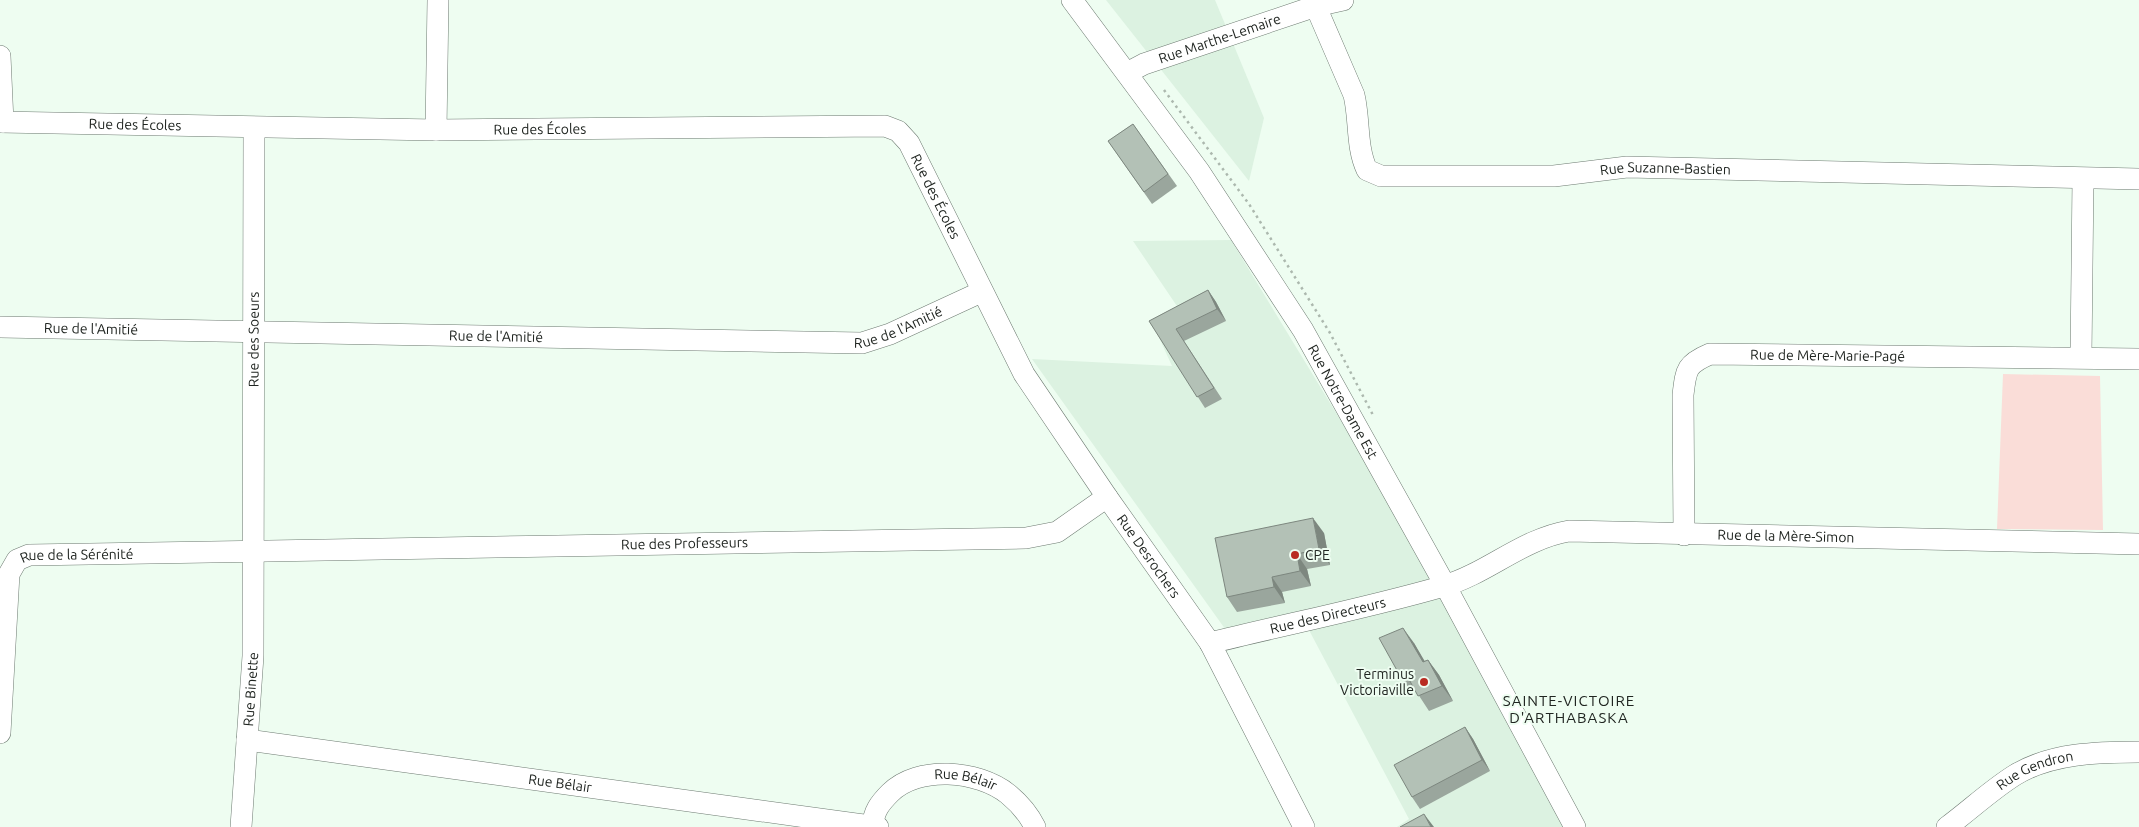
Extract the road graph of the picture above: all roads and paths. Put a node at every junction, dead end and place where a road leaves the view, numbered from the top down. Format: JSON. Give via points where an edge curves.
{"nodes":[{"id":1,"x":438,"y":0,"type":"edge"},
{"id":2,"x":1072,"y":0,"type":"edge"},
{"id":3,"x":1343,"y":0,"type":"edge"},
{"id":4,"x":1315,"y":3,"type":"edge"},
{"id":5,"x":0,"y":56,"type":"edge"},
{"id":6,"x":1127,"y":73,"type":"junction"},
{"id":7,"x":2,"y":122,"type":"edge"},
{"id":8,"x":254,"y":128,"type":"junction"},
{"id":9,"x":436,"y":130,"type":"junction"},
{"id":10,"x":2082,"y":179,"type":"junction"},
{"id":11,"x":2139,"y":179,"type":"edge"},
{"id":12,"x":981,"y":292,"type":"junction"},
{"id":13,"x":0,"y":327,"type":"edge"},
{"id":14,"x":253,"y":333,"type":"junction"},
{"id":15,"x":2082,"y":357,"type":"junction"},
{"id":16,"x":2139,"y":359,"type":"edge"},
{"id":17,"x":1106,"y":497,"type":"junction"},
{"id":18,"x":1684,"y":534,"type":"junction"},
{"id":19,"x":2139,"y":544,"type":"edge"},
{"id":20,"x":252,"y":553,"type":"junction"},
{"id":21,"x":1445,"y":585,"type":"junction"},
{"id":22,"x":1210,"y":643,"type":"junction"},
{"id":23,"x":0,"y":733,"type":"edge"},
{"id":24,"x":247,"y":740,"type":"junction"},
{"id":25,"x":2139,"y":752,"type":"edge"},
{"id":26,"x":875,"y":826,"type":"edge"},
{"id":27,"x":242,"y":827,"type":"edge"},
{"id":28,"x":1035,"y":827,"type":"edge"},
{"id":29,"x":1304,"y":827,"type":"edge"},
{"id":30,"x":1575,"y":827,"type":"edge"},
{"id":31,"x":1947,"y":827,"type":"edge"}],
"edges":[{"from":1,"to":9,"type":"street"},
{"from":2,"to":6,"type":"street","name":"Rue Notre-Dame Est"},
{"from":3,"to":4,"type":"street","name":"Rue Marthe-Lemaire"},
{"from":4,"to":6,"type":"street","name":"Rue Marthe-Lemaire","via":[[1144,64]]},
{"from":4,"to":10,"type":"street","name":"Rue Suzanne-Bastien","via":[[1354,95],[1362,159],[1367,170],[1381,176],[1554,176],[1627,167]]},
{"from":5,"to":7,"type":"street"},
{"from":6,"to":21,"type":"street","name":"Rue Notre-Dame Est","via":[[1199,171],[1287,305],[1339,392]]},
{"from":7,"to":8,"type":"street","name":"Rue des Écoles"},
{"from":8,"to":9,"type":"street","name":"Rue des Écoles"},
{"from":8,"to":14,"type":"street","name":"Rue des Soeurs"},
{"from":9,"to":12,"type":"street","name":"Rue des Écoles","via":[[885,126],[898,131],[909,143]]},
{"from":10,"to":11,"type":"street","name":"Rue Suzanne-Bastien"},
{"from":10,"to":15,"type":"street"},
{"from":12,"to":14,"type":"street","name":"Rue de l'Amitié","via":[[890,334],[862,343]]},
{"from":12,"to":17,"type":"street","name":"Rue Desrochers","via":[[1024,374]]},
{"from":13,"to":14,"type":"street","name":"Rue de l'Amitié"},
{"from":14,"to":20,"type":"street","name":"Rue des Soeurs"},
{"from":15,"to":16,"type":"street","name":"Rue de Mère-Marie-Pagé"},
{"from":15,"to":18,"type":"street","name":"Rue de Mère-Marie-Pagé","via":[[1710,354],[1692,362],[1685,374],[1682,395]]},
{"from":17,"to":20,"type":"street","name":"Rue des Professeurs","via":[[1057,532],[1026,538],[710,541]]},
{"from":17,"to":22,"type":"street","name":"Rue Desrochers"},
{"from":18,"to":19,"type":"street","name":"Rue de la Mère-Simon"},
{"from":18,"to":21,"type":"street","name":"Rue de la Mère-Simon","via":[[1569,531],[1548,534]]},
{"from":20,"to":23,"type":"street","name":"Rue de la Sérénité","via":[[29,555],[18,560],[9,574]]},
{"from":20,"to":24,"type":"street","name":"Rue Binette","via":[[253,656]]},
{"from":21,"to":22,"type":"street","name":"Rue des Directeurs"},
{"from":21,"to":30,"type":"street","name":"Rue Notre-Dame Est"},
{"from":22,"to":29,"type":"street","name":"Rue Desrochers"},
{"from":24,"to":26,"type":"street","name":"Rue Bélair"},
{"from":24,"to":27,"type":"street","name":"Rue Binette"},
{"from":25,"to":31,"type":"street","name":"Rue Gendron","via":[[2072,755],[2041,763],[2003,783]]},
{"from":26,"to":28,"type":"street","name":"Rue Bélair","via":[[873,816],[881,802],[899,784],[916,777],[938,774],[987,782],[1008,794]]}]}
